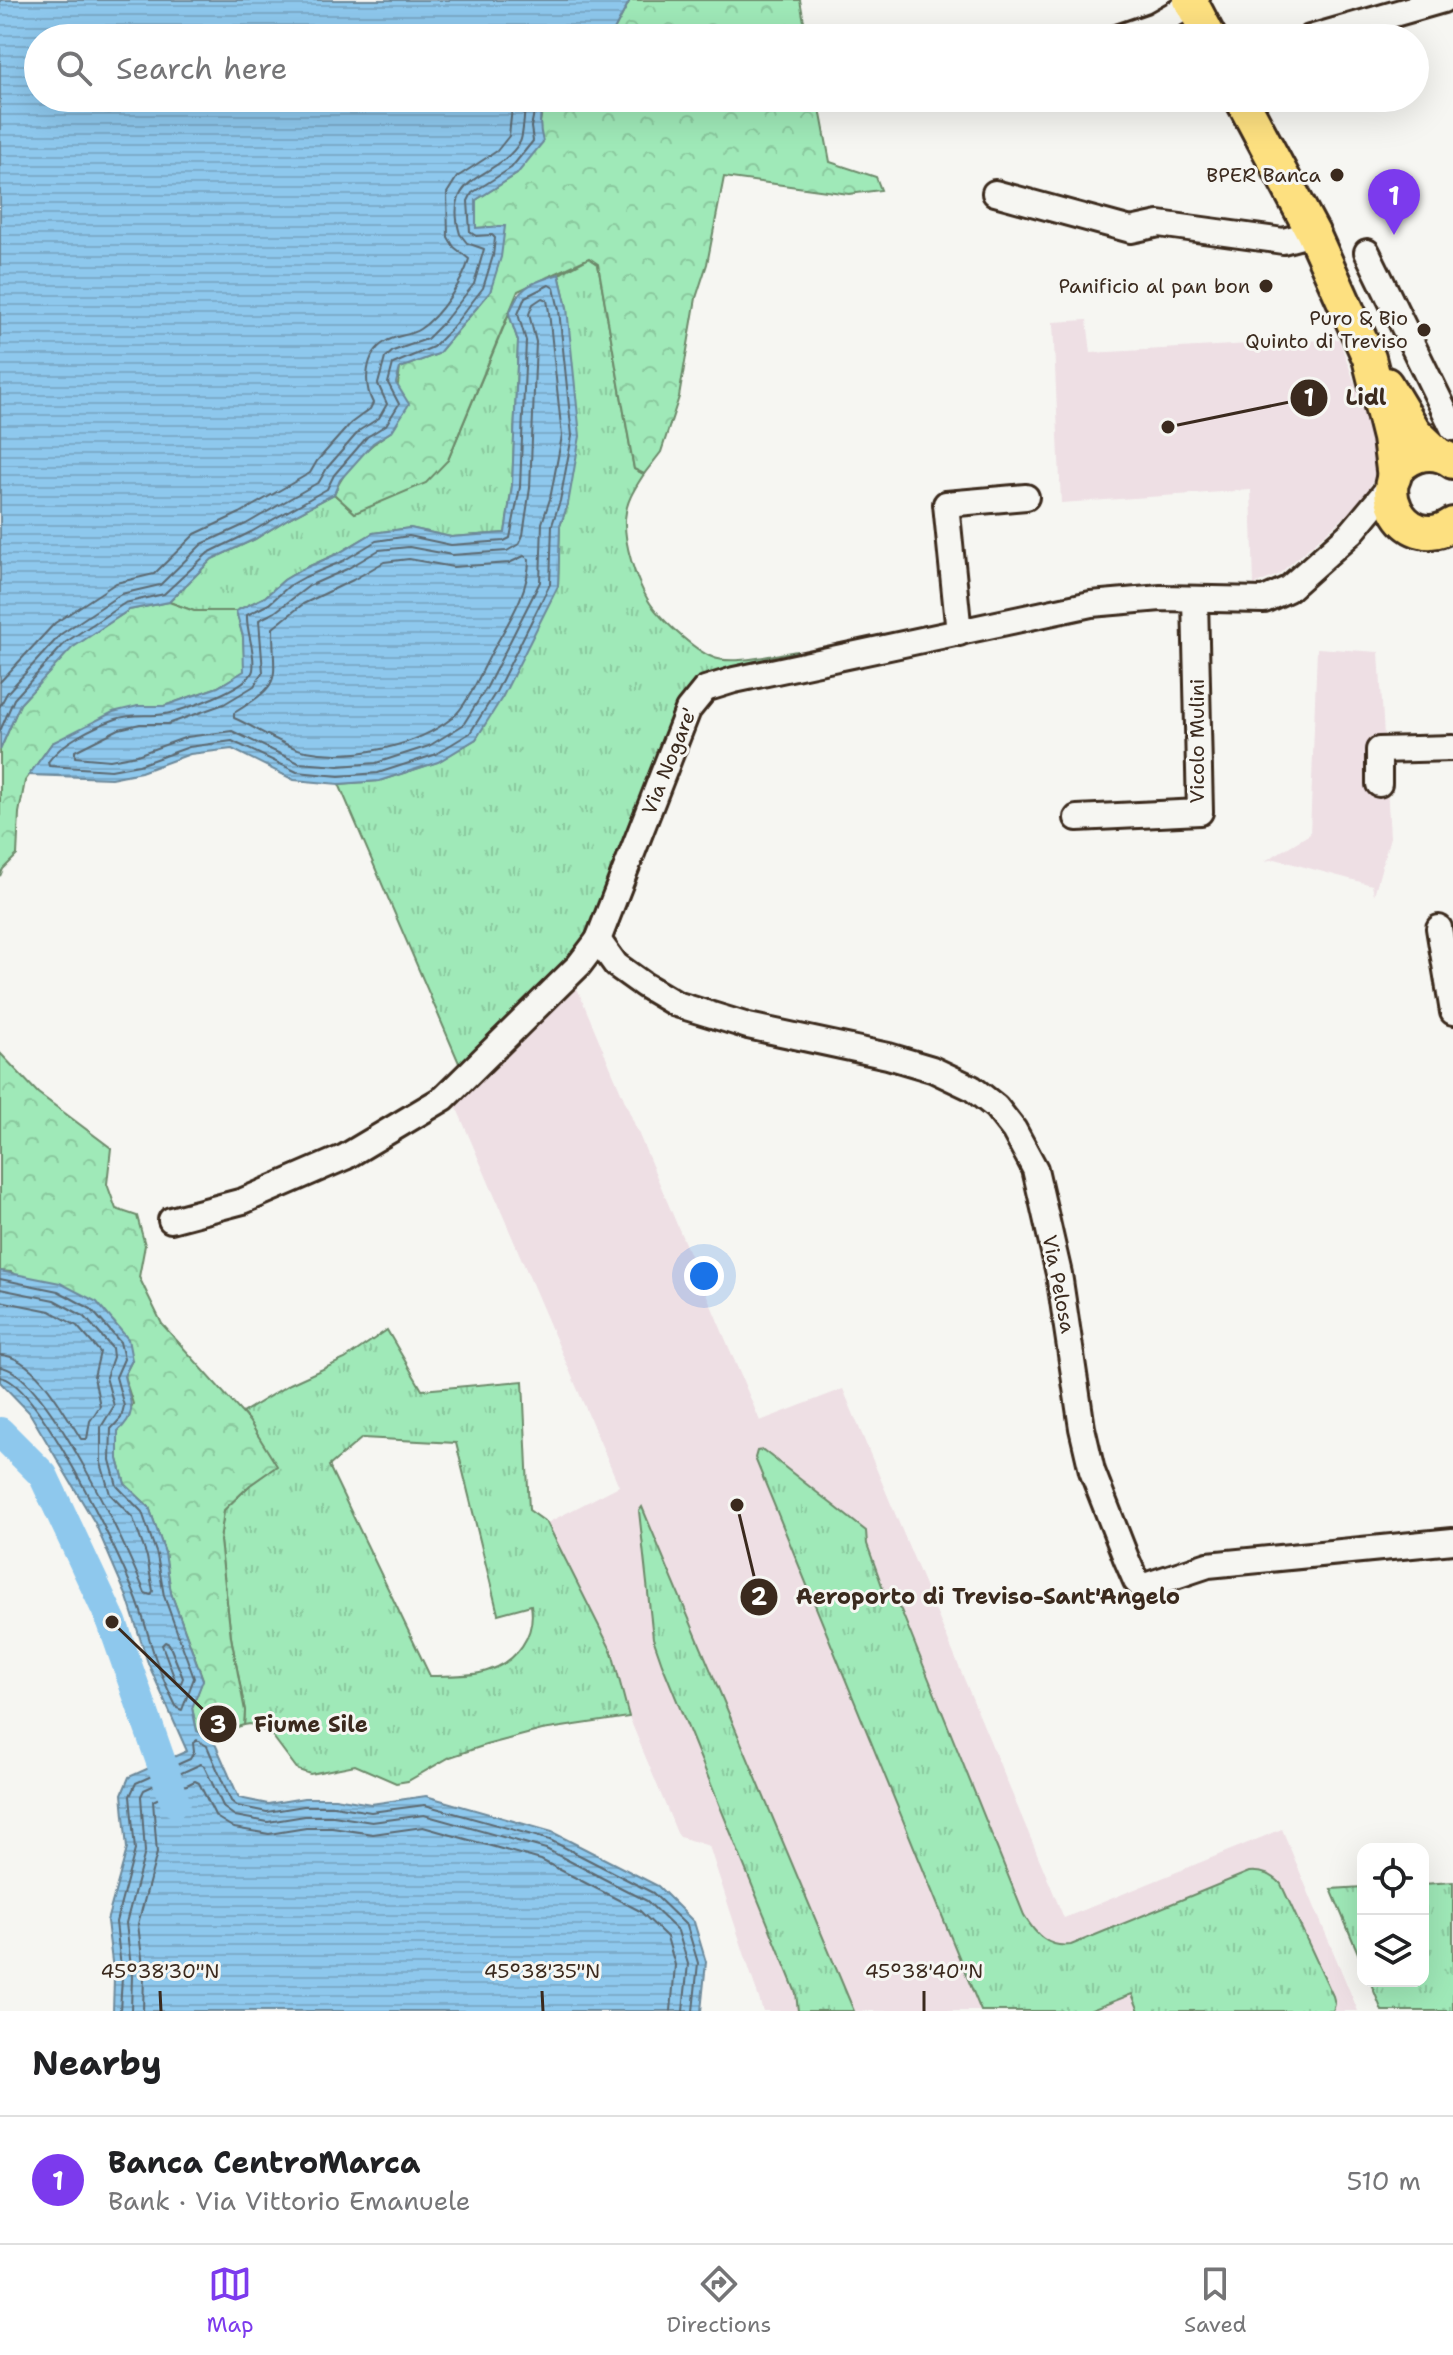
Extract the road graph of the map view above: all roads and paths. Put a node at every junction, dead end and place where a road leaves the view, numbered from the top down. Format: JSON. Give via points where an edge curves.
{"nodes":[{"id":1,"x":1435,"y":1,"type":"edge"},
{"id":2,"x":1191,"y":2,"type":"edge"},
{"id":3,"x":1157,"y":24,"type":"edge"},
{"id":4,"x":1203,"y":24,"type":"edge"},
{"id":5,"x":1357,"y":24,"type":"edge"},
{"id":6,"x":1248,"y":112,"type":"edge"},
{"id":7,"x":995,"y":193,"type":"dead end"},
{"id":8,"x":1313,"y":233,"type":"junction"},
{"id":9,"x":1367,"y":252,"type":"dead end"},
{"id":10,"x":1369,"y":358,"type":"junction"},
{"id":11,"x":1448,"y":448,"type":"edge"},
{"id":12,"x":1393,"y":481,"type":"junction"},
{"id":13,"x":1026,"y":497,"type":"dead end"},
{"id":14,"x":1438,"y":530,"type":"edge"},
{"id":15,"x":1352,"y":532,"type":"junction"},
{"id":16,"x":1195,"y":599,"type":"junction"},
{"id":17,"x":959,"y":633,"type":"junction"},
{"id":18,"x":1453,"y":748,"type":"edge"},
{"id":19,"x":1379,"y":784,"type":"dead end"},
{"id":20,"x":1077,"y":818,"type":"dead end"},
{"id":21,"x":1439,"y":928,"type":"dead end"},
{"id":22,"x":598,"y":940,"type":"junction"},
{"id":23,"x":1453,"y":1012,"type":"edge"},
{"id":24,"x":171,"y":1220,"type":"dead end"},
{"id":25,"x":1453,"y":1541,"type":"edge"}],
"edges":[{"from":1,"to":5,"type":"street"},
{"from":2,"to":3,"type":"street"},
{"from":2,"to":4,"type":"main road"},
{"from":6,"to":8,"type":"main road"},
{"from":7,"to":8,"type":"street","via":[[1131,230],[1159,224],[1283,241]]},
{"from":8,"to":10,"type":"main road"},
{"from":9,"to":11,"type":"street"},
{"from":10,"to":11,"type":"main road","via":[[1415,432]]},
{"from":10,"to":12,"type":"main road","via":[[1389,438]]},
{"from":11,"to":12,"type":"main road","via":[[1412,458]]},
{"from":12,"to":14,"type":"main road","via":[[1397,513]]},
{"from":12,"to":15,"type":"street","name":"Via Nogare'"},
{"from":13,"to":17,"type":"street","via":[[946,504]]},
{"from":14,"to":15,"type":"street","via":[[1381,525]]},
{"from":15,"to":16,"type":"street","name":"Via Nogare'","via":[[1275,596],[1250,601]]},
{"from":16,"to":17,"type":"street","name":"Via Nogare'","via":[[1091,604]]},
{"from":16,"to":20,"type":"street","name":"Vicolo Mulini","via":[[1200,812]]},
{"from":17,"to":22,"type":"street","name":"Via Nogare'","via":[[705,689],[688,710]]},
{"from":18,"to":19,"type":"street","via":[[1379,750]]},
{"from":21,"to":23,"type":"street"},
{"from":22,"to":24,"type":"street","name":"Via Nogare'","via":[[473,1073],[436,1104],[345,1157],[243,1201]]},
{"from":22,"to":25,"type":"street","name":"Via Pelosa","via":[[616,965],[676,1004],[932,1069],[972,1088],[996,1107],[1035,1169],[1059,1274],[1092,1471],[1142,1587],[1208,1565]]}]}
